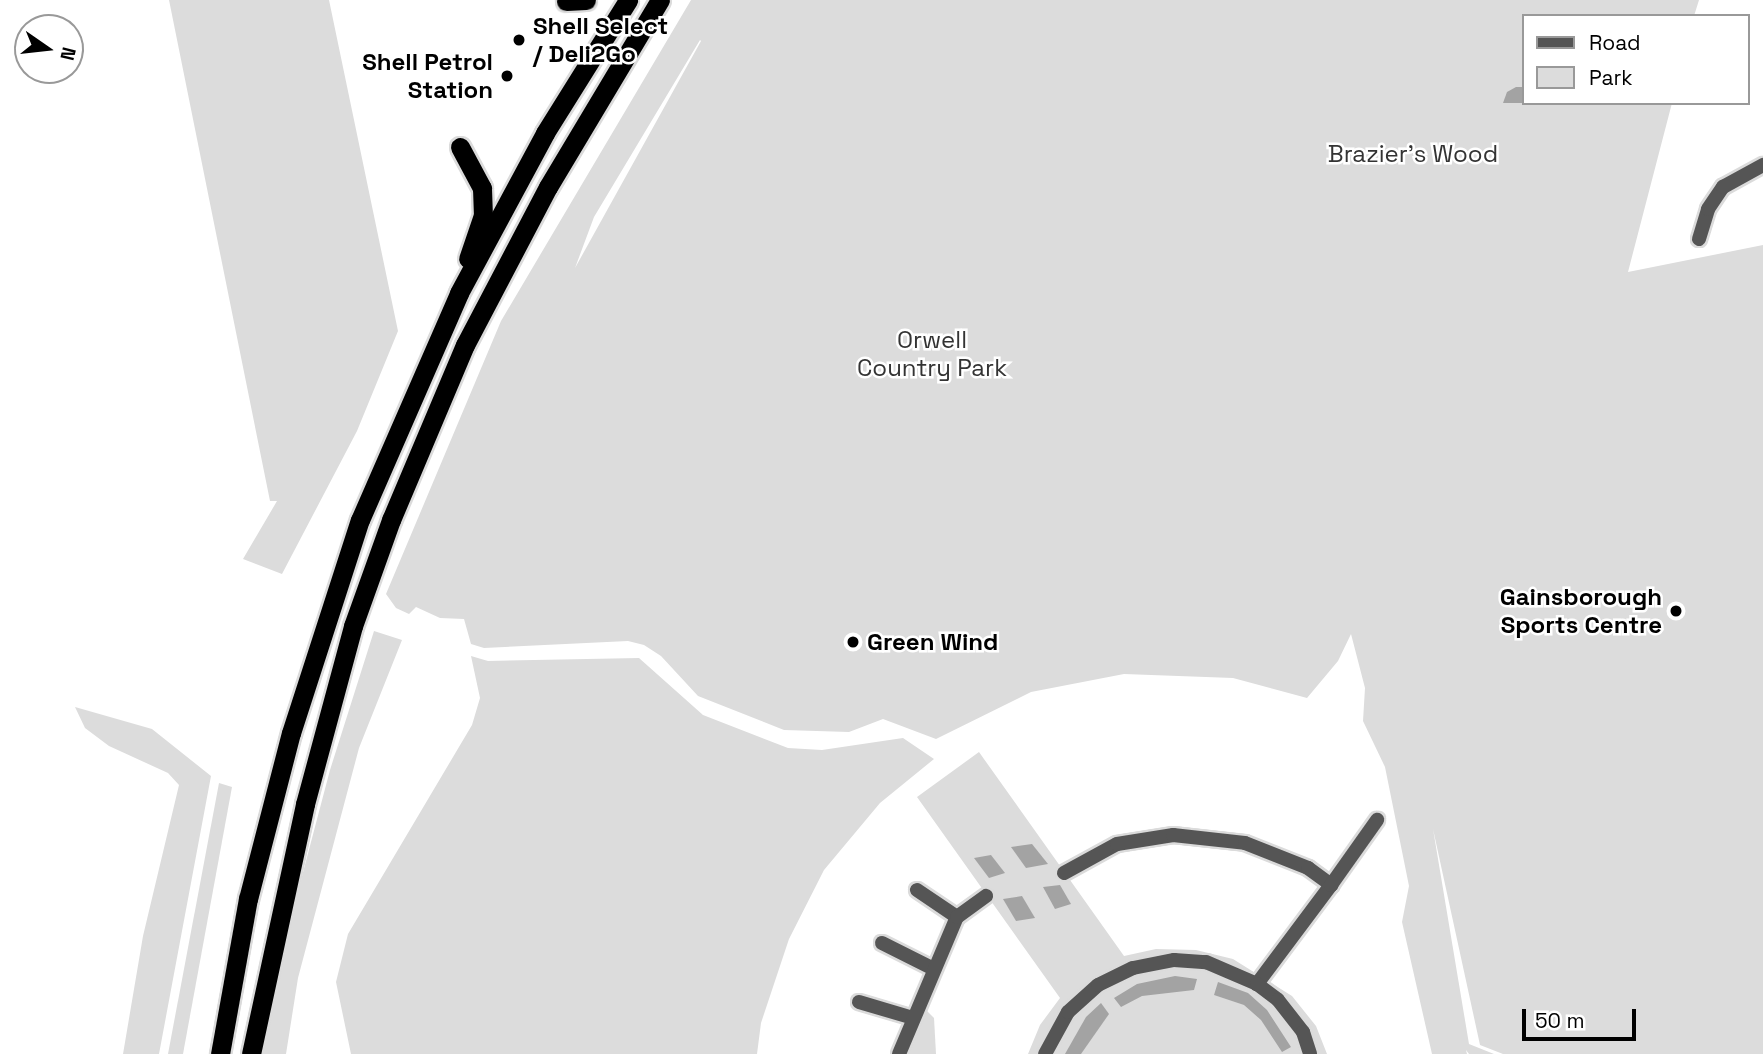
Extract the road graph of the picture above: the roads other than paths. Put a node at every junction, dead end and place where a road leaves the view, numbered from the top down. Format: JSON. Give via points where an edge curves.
{"nodes":[{"id":1,"x":586,"y":0,"type":"edge"},
{"id":2,"x":628,"y":0,"type":"edge"},
{"id":3,"x":660,"y":0,"type":"edge"},
{"id":4,"x":566,"y":1,"type":"edge"},
{"id":5,"x":460,"y":147,"type":"dead end"},
{"id":6,"x":1763,"y":165,"type":"edge"},
{"id":7,"x":1699,"y":239,"type":"dead end"},
{"id":8,"x":459,"y":293,"type":"junction"},
{"id":9,"x":1377,"y":820,"type":"dead end"},
{"id":10,"x":1064,"y":873,"type":"dead end"},
{"id":11,"x":1331,"y":885,"type":"junction"},
{"id":12,"x":917,"y":890,"type":"dead end"},
{"id":13,"x":986,"y":896,"type":"dead end"},
{"id":14,"x":957,"y":917,"type":"junction"},
{"id":15,"x":882,"y":943,"type":"dead end"},
{"id":16,"x":934,"y":969,"type":"junction"},
{"id":17,"x":1257,"y":984,"type":"junction"},
{"id":18,"x":859,"y":1002,"type":"dead end"},
{"id":19,"x":913,"y":1018,"type":"junction"},
{"id":20,"x":220,"y":1054,"type":"edge"},
{"id":21,"x":251,"y":1054,"type":"edge"},
{"id":22,"x":899,"y":1054,"type":"edge"},
{"id":23,"x":1045,"y":1054,"type":"edge"},
{"id":24,"x":1310,"y":1054,"type":"edge"}],
"edges":[{"from":1,"to":4,"type":"highway"},
{"from":2,"to":8,"type":"highway","via":[[545,133]]},
{"from":3,"to":21,"type":"highway","via":[[548,187],[465,345],[391,520],[353,626],[305,804]]},
{"from":5,"to":8,"type":"highway","via":[[482,188],[482,215]]},
{"from":6,"to":7,"type":"street","via":[[1723,187],[1708,209]]},
{"from":8,"to":20,"type":"highway","via":[[360,520],[326,616],[248,899]]},
{"from":9,"to":11,"type":"street"},
{"from":10,"to":11,"type":"street","via":[[1117,845],[1194,835],[1272,851]]},
{"from":11,"to":17,"type":"street"},
{"from":12,"to":14,"type":"street"},
{"from":13,"to":14,"type":"street"},
{"from":14,"to":16,"type":"street"},
{"from":15,"to":16,"type":"street"},
{"from":16,"to":19,"type":"street","via":[[929,992]]},
{"from":17,"to":23,"type":"street","via":[[1206,962],[1174,960],[1133,968],[1098,985],[1068,1012]]},
{"from":17,"to":24,"type":"street","via":[[1278,1000],[1303,1032]]},
{"from":18,"to":19,"type":"street"},
{"from":19,"to":22,"type":"street"}]}
